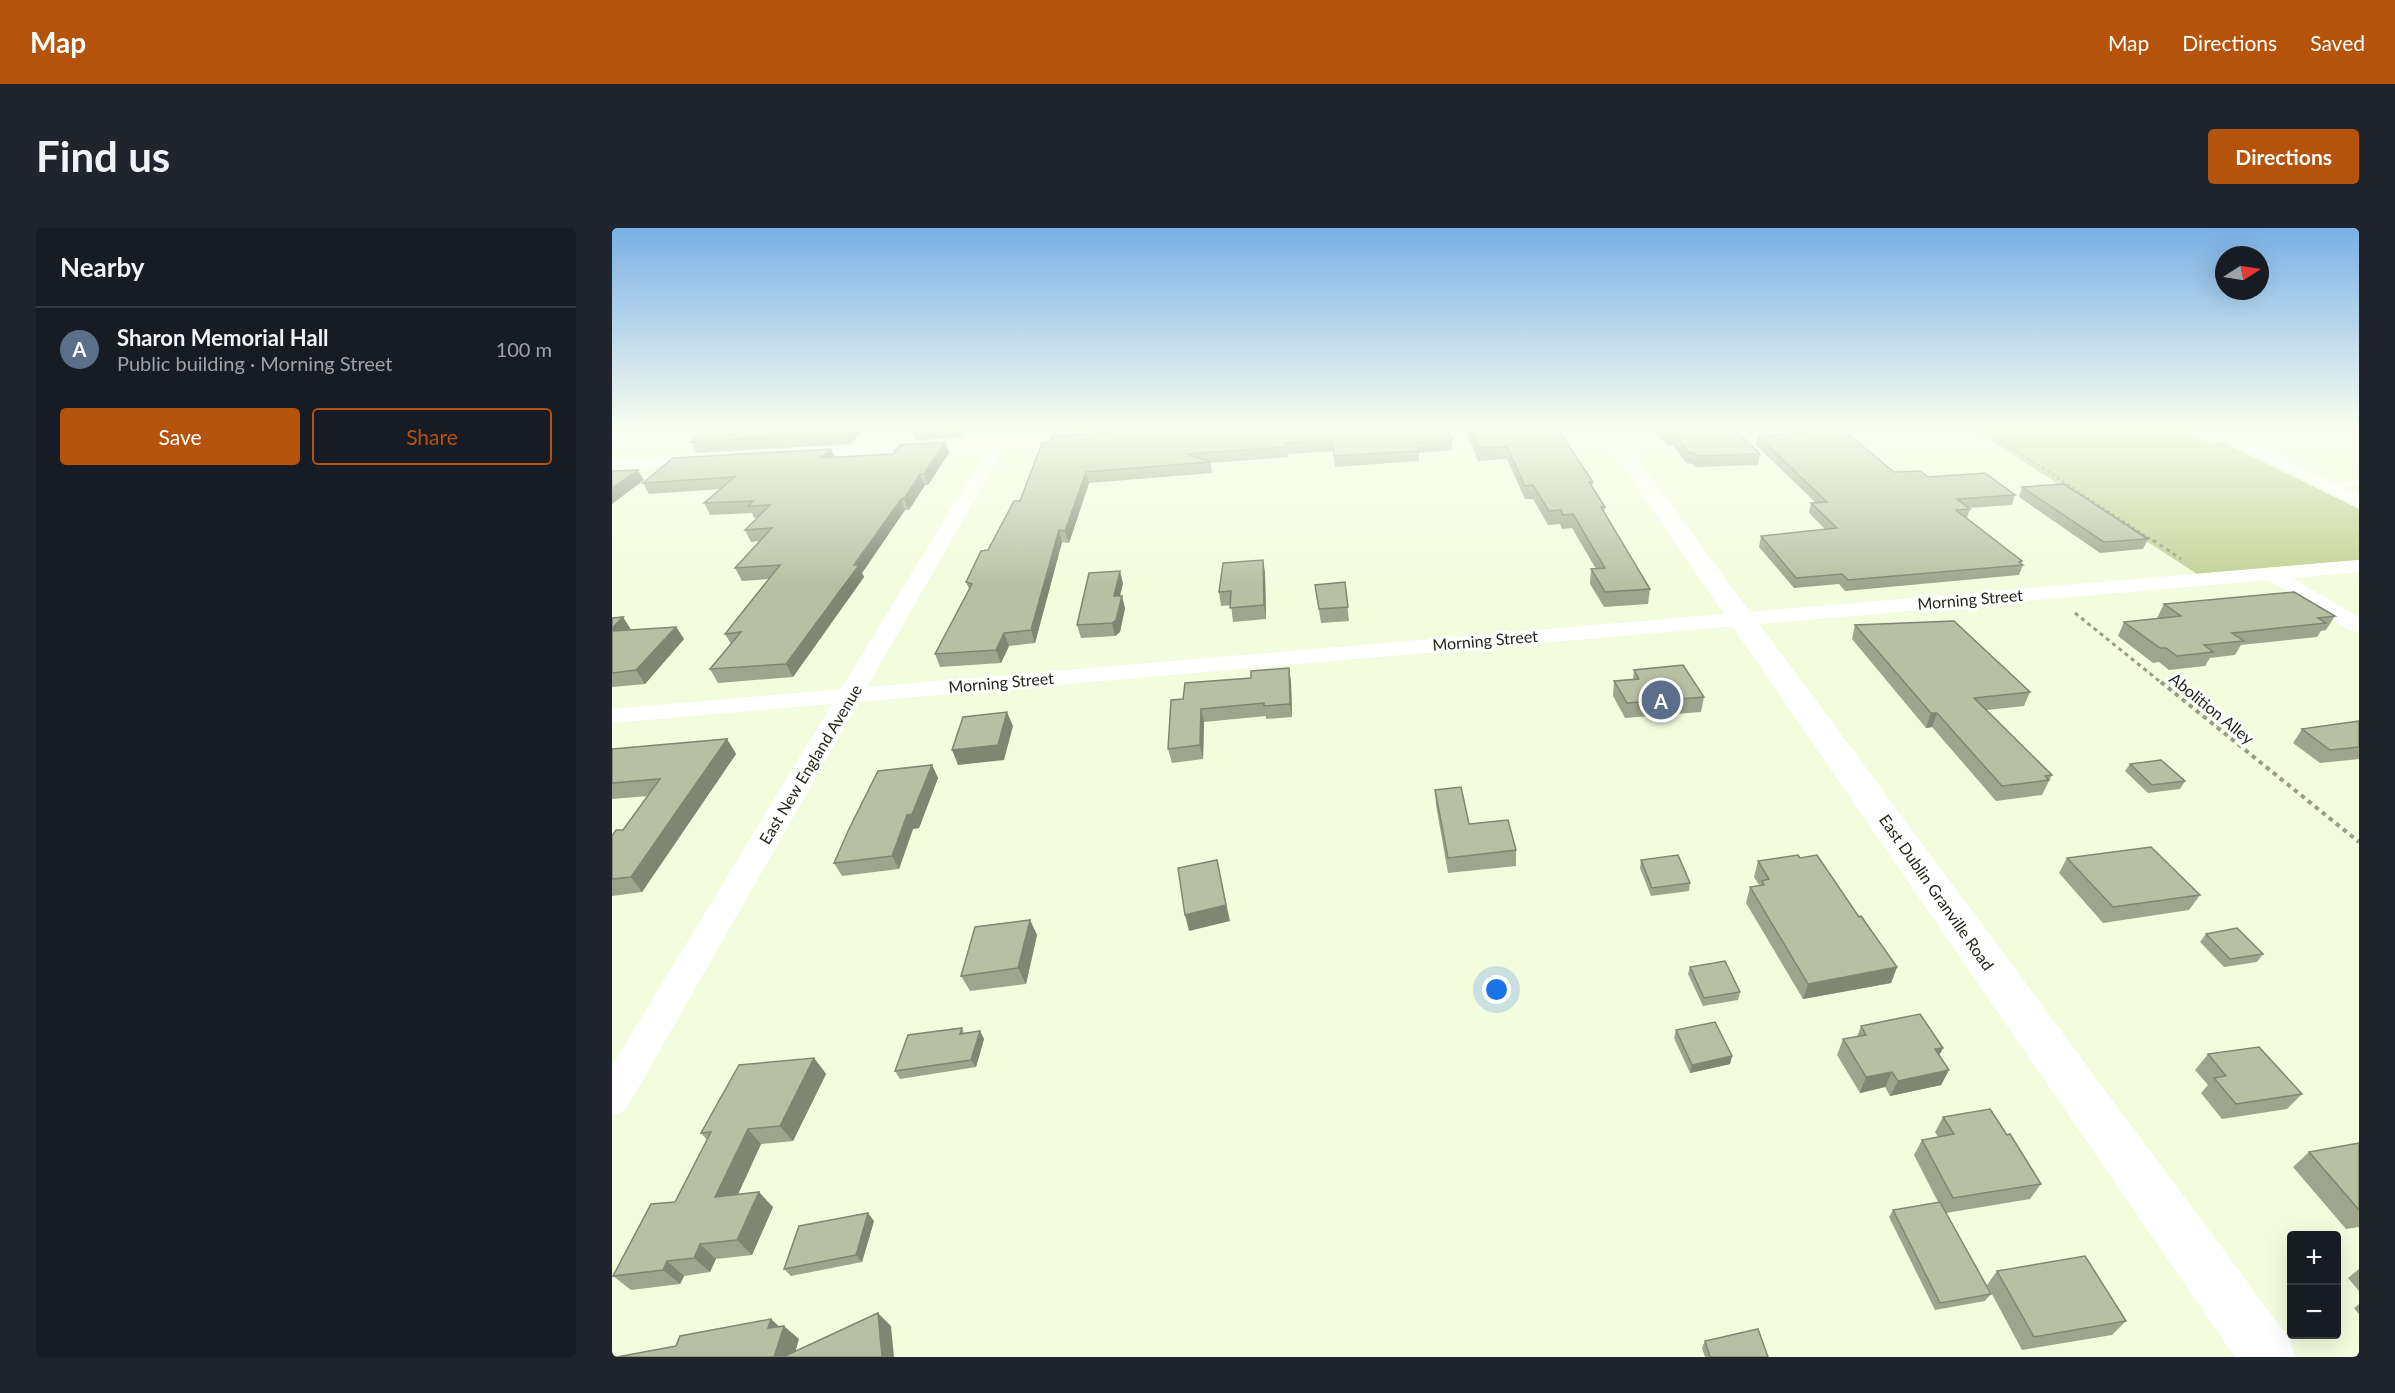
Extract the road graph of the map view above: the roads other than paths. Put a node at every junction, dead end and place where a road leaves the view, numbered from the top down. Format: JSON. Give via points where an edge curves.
{"nodes":[{"id":1,"x":977,"y":481,"type":"edge"},
{"id":2,"x":1643,"y":481,"type":"edge"},
{"id":3,"x":2315,"y":481,"type":"edge"},
{"id":4,"x":2359,"y":483,"type":"edge"},
{"id":5,"x":2326,"y":486,"type":"junction"},
{"id":6,"x":2359,"y":502,"type":"edge"},
{"id":7,"x":2359,"y":566,"type":"edge"},
{"id":8,"x":2272,"y":574,"type":"junction"},
{"id":9,"x":1743,"y":619,"type":"junction"},
{"id":10,"x":2359,"y":626,"type":"edge"},
{"id":11,"x":850,"y":695,"type":"junction"},
{"id":12,"x":612,"y":716,"type":"edge"},
{"id":13,"x":612,"y":1100,"type":"edge"},
{"id":14,"x":2268,"y":1357,"type":"edge"}],
"edges":[{"from":1,"to":11,"type":"street","name":"East New England Avenue"},
{"from":2,"to":9,"type":"main road","name":"East Dublin Granville Road"},
{"from":3,"to":5,"type":"street"},
{"from":4,"to":5,"type":"lane"},
{"from":5,"to":6,"type":"street"},
{"from":7,"to":8,"type":"street","name":"Morning Street"},
{"from":8,"to":9,"type":"street","name":"Morning Street"},
{"from":8,"to":10,"type":"street"},
{"from":9,"to":11,"type":"street","name":"Morning Street"},
{"from":9,"to":14,"type":"main road","name":"East Dublin Granville Road"},
{"from":11,"to":12,"type":"street","name":"Morning Street"},
{"from":11,"to":13,"type":"street","name":"East New England Avenue"}]}
